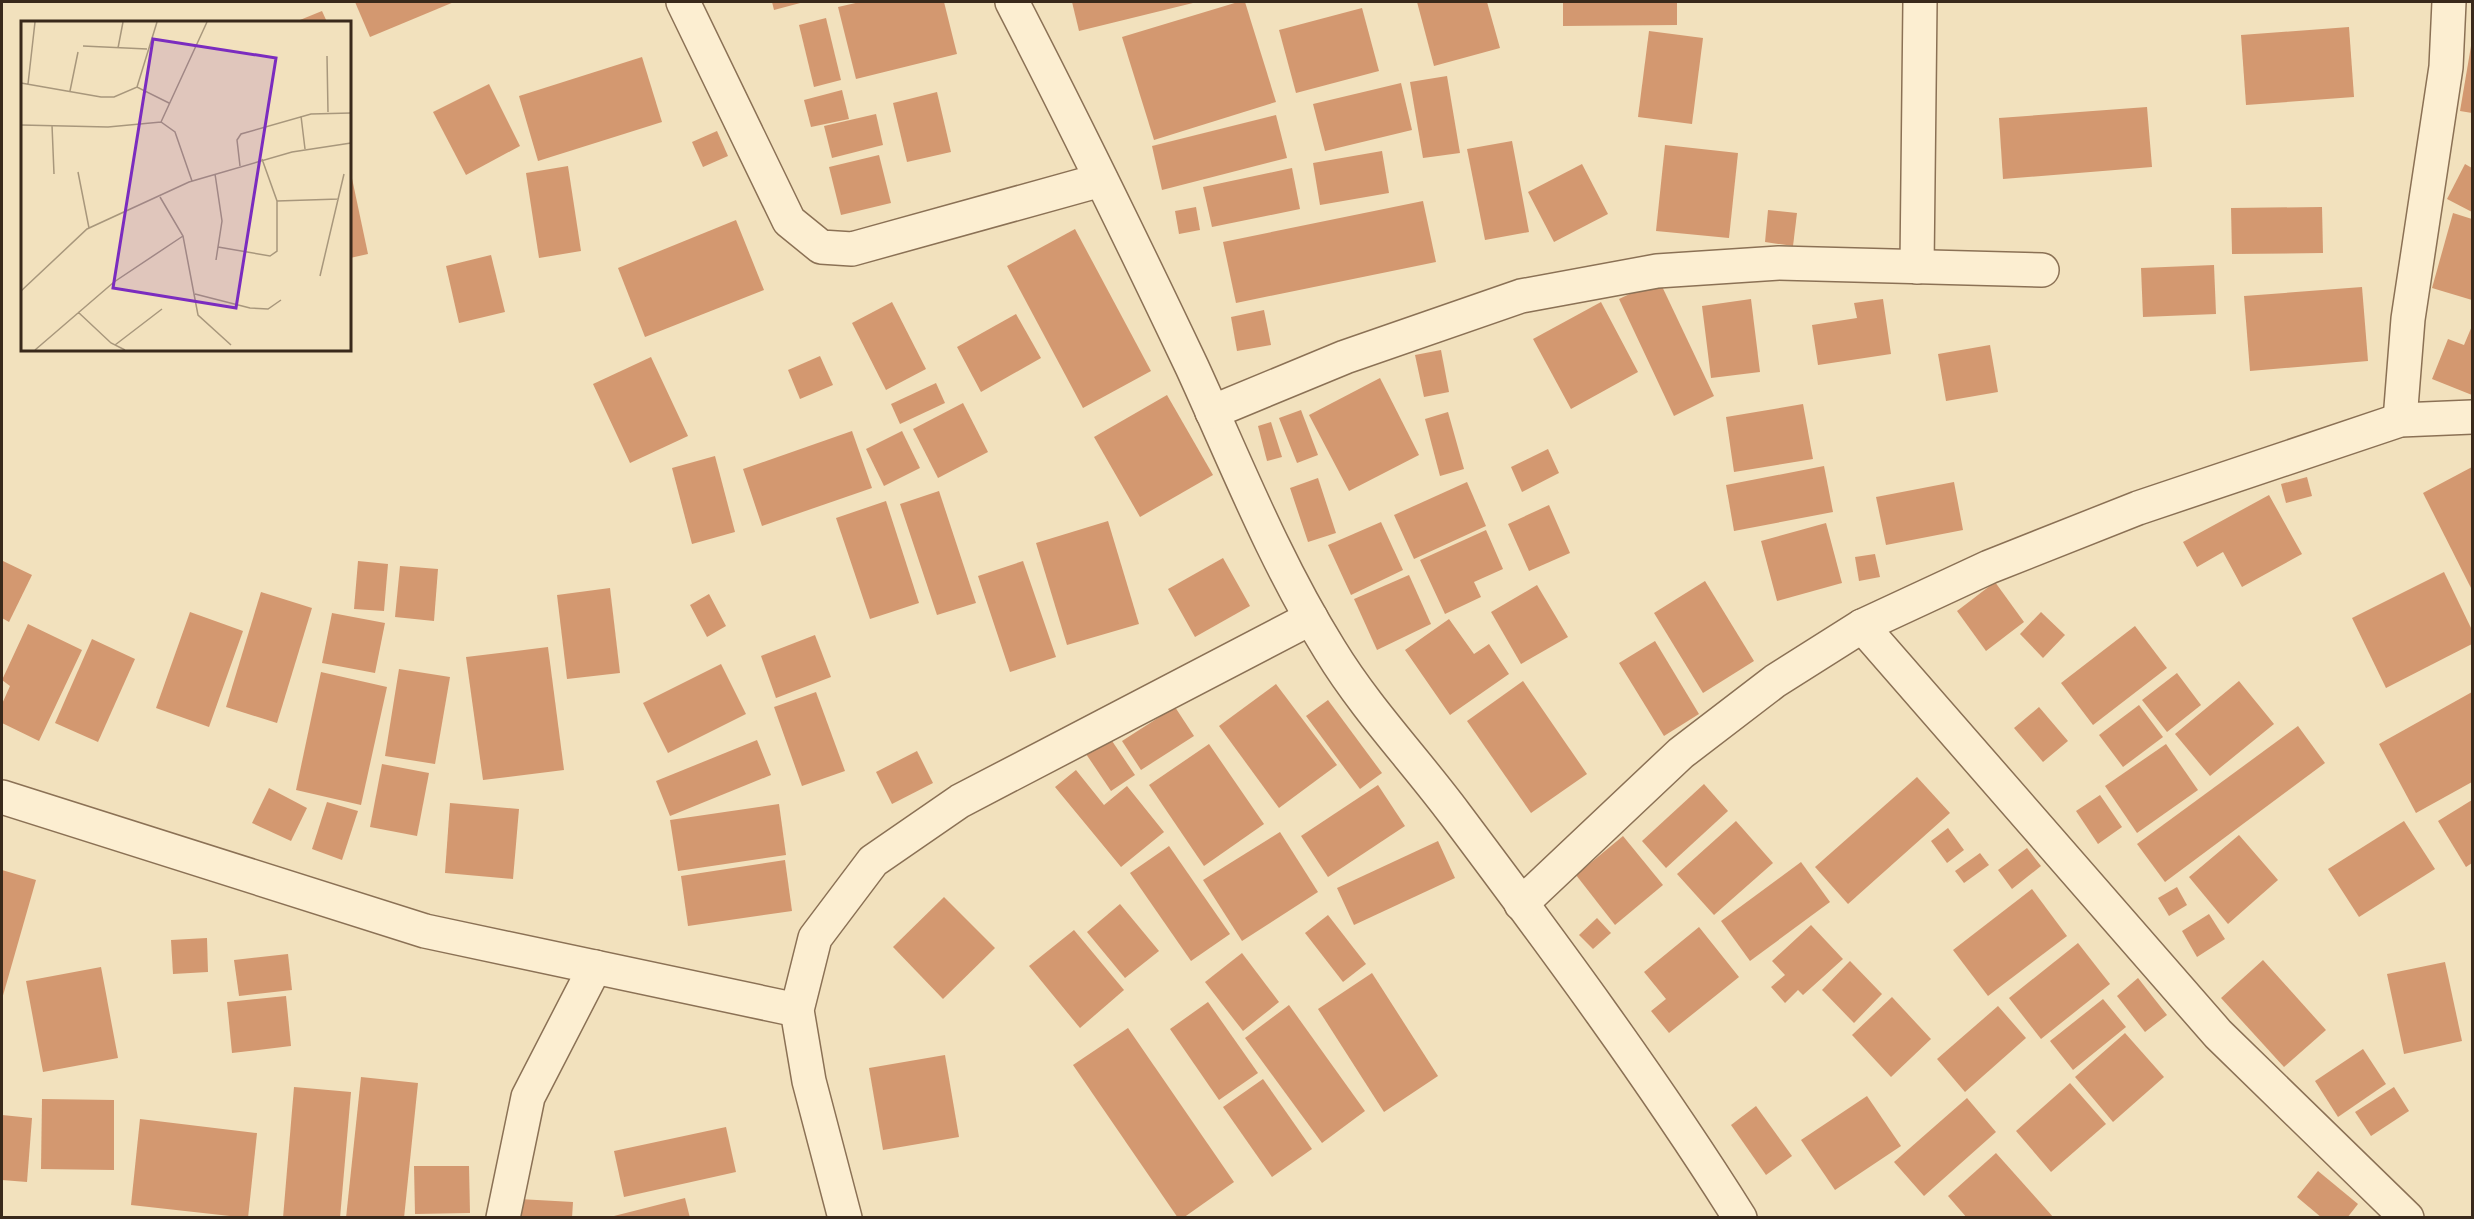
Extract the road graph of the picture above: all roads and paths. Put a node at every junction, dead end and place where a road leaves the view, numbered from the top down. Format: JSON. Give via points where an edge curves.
{"nodes":[{"id":1,"x":683,"y":2,"type":"edge"},
{"id":2,"x":1012,"y":2,"type":"edge"},
{"id":3,"x":1920,"y":2,"type":"edge"},
{"id":4,"x":2450,"y":2,"type":"edge"},
{"id":5,"x":1101,"y":180,"type":"junction"},
{"id":6,"x":1917,"y":267,"type":"junction"},
{"id":7,"x":2042,"y":270,"type":"dead end"},
{"id":8,"x":1212,"y":412,"type":"junction"},
{"id":9,"x":2472,"y":417,"type":"edge"},
{"id":10,"x":2400,"y":420,"type":"junction"},
{"id":11,"x":1311,"y":618,"type":"junction"},
{"id":12,"x":1862,"y":626,"type":"junction"},
{"id":13,"x":2,"y":797,"type":"edge"},
{"id":14,"x":1521,"y":904,"type":"junction"},
{"id":15,"x":595,"y":967,"type":"junction"},
{"id":16,"x":797,"y":1010,"type":"junction"},
{"id":17,"x":503,"y":1218,"type":"edge"},
{"id":18,"x":845,"y":1218,"type":"edge"},
{"id":19,"x":1740,"y":1218,"type":"edge"},
{"id":20,"x":2406,"y":1218,"type":"edge"}],
"edges":[{"from":1,"to":5,"type":"street","via":[[789,220],[821,247],[852,249]]},
{"from":2,"to":5,"type":"street"},
{"from":3,"to":6,"type":"street"},
{"from":4,"to":10,"type":"street","via":[[2446,67],[2408,319]]},
{"from":5,"to":8,"type":"street"},
{"from":6,"to":7,"type":"street"},
{"from":6,"to":8,"type":"street","via":[[1779,263],[1657,271],[1521,296],[1345,357]]},
{"from":8,"to":11,"type":"street","via":[[1281,567]]},
{"from":9,"to":10,"type":"street"},
{"from":10,"to":12,"type":"street","via":[[2138,508],[1989,567]]},
{"from":11,"to":14,"type":"street","via":[[1384,727]]},
{"from":11,"to":16,"type":"street","via":[[960,801],[873,861],[816,938]]},
{"from":12,"to":14,"type":"street","via":[[1775,681],[1681,753]]},
{"from":12,"to":20,"type":"street","via":[[2218,1034]]},
{"from":13,"to":15,"type":"street","via":[[425,931]]},
{"from":14,"to":19,"type":"street","via":[[1581,982]]},
{"from":15,"to":16,"type":"street"},
{"from":15,"to":17,"type":"street","via":[[528,1097]]},
{"from":16,"to":18,"type":"street","via":[[809,1081]]}]}
